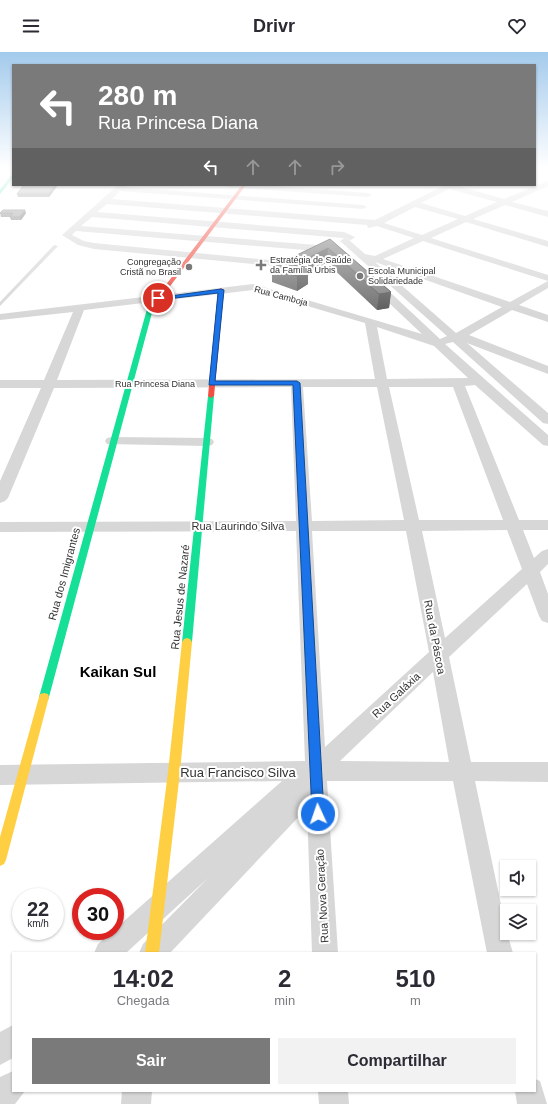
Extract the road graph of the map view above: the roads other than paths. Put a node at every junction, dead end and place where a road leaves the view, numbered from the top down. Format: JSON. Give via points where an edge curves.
{"nodes":[{"id":1,"x":86,"y":217,"type":"edge"},
{"id":2,"x":128,"y":217,"type":"edge"},
{"id":3,"x":219,"y":217,"type":"edge"},
{"id":4,"x":307,"y":217,"type":"edge"},
{"id":5,"x":361,"y":217,"type":"edge"},
{"id":6,"x":388,"y":217,"type":"edge"},
{"id":7,"x":460,"y":217,"type":"edge"},
{"id":8,"x":470,"y":217,"type":"edge"},
{"id":9,"x":466,"y":219,"type":"junction"},
{"id":10,"x":360,"y":221,"type":"junction"},
{"id":11,"x":376,"y":223,"type":"junction"},
{"id":12,"x":214,"y":224,"type":"junction"},
{"id":13,"x":69,"y":232,"type":"junction"},
{"id":14,"x":424,"y":238,"type":"junction"},
{"id":15,"x":202,"y":239,"type":"junction"},
{"id":16,"x":346,"y":239,"type":"junction"},
{"id":17,"x":548,"y":244,"type":"edge"},
{"id":18,"x":56,"y":246,"type":"dead end"},
{"id":19,"x":317,"y":248,"type":"junction"},
{"id":20,"x":190,"y":255,"type":"junction"},
{"id":21,"x":368,"y":258,"type":"junction"},
{"id":22,"x":282,"y":269,"type":"junction"},
{"id":23,"x":378,"y":270,"type":"junction"},
{"id":24,"x":362,"y":272,"type":"junction"},
{"id":25,"x":548,"y":278,"type":"edge"},
{"id":26,"x":265,"y":280,"type":"dead end"},
{"id":27,"x":548,"y":284,"type":"edge"},
{"id":28,"x":253,"y":287,"type":"junction"},
{"id":29,"x":221,"y":290,"type":"junction"},
{"id":30,"x":158,"y":298,"type":"junction"},
{"id":31,"x":0,"y":305,"type":"edge"},
{"id":32,"x":512,"y":306,"type":"junction"},
{"id":33,"x":80,"y":307,"type":"junction"},
{"id":34,"x":0,"y":317,"type":"edge"},
{"id":35,"x":548,"y":319,"type":"edge"},
{"id":36,"x":370,"y":321,"type":"junction"},
{"id":37,"x":458,"y":337,"type":"junction"},
{"id":38,"x":437,"y":343,"type":"junction"},
{"id":39,"x":548,"y":370,"type":"edge"},
{"id":40,"x":478,"y":381,"type":"junction"},
{"id":41,"x":211,"y":383,"type":"junction"},
{"id":42,"x":297,"y":383,"type":"junction"},
{"id":43,"x":382,"y":383,"type":"junction"},
{"id":44,"x":458,"y":383,"type":"junction"},
{"id":45,"x":0,"y":384,"type":"edge"},
{"id":46,"x":49,"y":384,"type":"junction"},
{"id":47,"x":128,"y":384,"type":"junction"},
{"id":48,"x":511,"y":388,"type":"junction"},
{"id":49,"x":493,"y":393,"type":"junction"},
{"id":50,"x":548,"y":420,"type":"edge"},
{"id":51,"x":112,"y":441,"type":"junction"},
{"id":52,"x":207,"y":442,"type":"junction"},
{"id":53,"x":548,"y":442,"type":"edge"},
{"id":54,"x":0,"y":498,"type":"edge"},
{"id":55,"x":548,"y":525,"type":"edge"},
{"id":56,"x":89,"y":526,"type":"junction"},
{"id":57,"x":199,"y":526,"type":"junction"},
{"id":58,"x":412,"y":526,"type":"junction"},
{"id":59,"x":514,"y":526,"type":"junction"},
{"id":60,"x":0,"y":527,"type":"edge"},
{"id":61,"x":303,"y":527,"type":"junction"},
{"id":62,"x":548,"y":555,"type":"edge"},
{"id":63,"x":530,"y":571,"type":"junction"},
{"id":64,"x":548,"y":616,"type":"edge"},
{"id":65,"x":439,"y":654,"type":"junction"},
{"id":66,"x":174,"y":772,"type":"junction"},
{"id":67,"x":461,"y":772,"type":"junction"},
{"id":68,"x":548,"y":772,"type":"edge"},
{"id":69,"x":0,"y":775,"type":"edge"},
{"id":70,"x":23,"y":775,"type":"junction"},
{"id":71,"x":313,"y":775,"type":"junction"},
{"id":72,"x":0,"y":860,"type":"edge"},
{"id":73,"x":158,"y":906,"type":"junction"},
{"id":74,"x":108,"y":952,"type":"edge"},
{"id":75,"x":152,"y":952,"type":"edge"},
{"id":76,"x":153,"y":952,"type":"edge"},
{"id":77,"x":326,"y":952,"type":"edge"},
{"id":78,"x":500,"y":952,"type":"edge"},
{"id":79,"x":12,"y":1040,"type":"edge"},
{"id":80,"x":0,"y":1051,"type":"edge"},
{"id":81,"x":12,"y":1086,"type":"edge"},
{"id":82,"x":137,"y":1092,"type":"edge"},
{"id":83,"x":333,"y":1092,"type":"edge"},
{"id":84,"x":530,"y":1092,"type":"edge"},
{"id":85,"x":0,"y":1098,"type":"edge"},
{"id":86,"x":136,"y":1104,"type":"edge"},
{"id":87,"x":334,"y":1104,"type":"edge"},
{"id":88,"x":532,"y":1104,"type":"edge"}],
"edges":[{"from":1,"to":13,"type":"street"},
{"from":2,"to":12,"type":"street"},
{"from":3,"to":12,"type":"street","name":"Rua dos Imigrantes"},
{"from":4,"to":10,"type":"street"},
{"from":5,"to":10,"type":"street"},
{"from":6,"to":11,"type":"street"},
{"from":7,"to":9,"type":"street"},
{"from":8,"to":9,"type":"street"},
{"from":9,"to":14,"type":"street"},
{"from":9,"to":17,"type":"street"},
{"from":10,"to":11,"type":"street"},
{"from":10,"to":16,"type":"street","via":[[358,227]]},
{"from":11,"to":14,"type":"street"},
{"from":11,"to":16,"type":"street"},
{"from":12,"to":15,"type":"street","name":"Rua dos Imigrantes"},
{"from":12,"to":16,"type":"street"},
{"from":13,"to":15,"type":"street"},
{"from":13,"to":20,"type":"street","via":[[81,243],[94,246]]},
{"from":14,"to":21,"type":"street"},
{"from":14,"to":25,"type":"street"},
{"from":15,"to":19,"type":"street"},
{"from":15,"to":20,"type":"street","name":"Rua dos Imigrantes"},
{"from":16,"to":19,"type":"street"},
{"from":16,"to":21,"type":"street"},
{"from":16,"to":22,"type":"street","via":[[303,262]]},
{"from":16,"to":24,"type":"street"},
{"from":18,"to":31,"type":"lane"},
{"from":19,"to":22,"type":"street"},
{"from":20,"to":22,"type":"street"},
{"from":20,"to":30,"type":"street","name":"Rua dos Imigrantes"},
{"from":21,"to":23,"type":"street"},
{"from":21,"to":32,"type":"street"},
{"from":23,"to":24,"type":"street"},
{"from":23,"to":37,"type":"street"},
{"from":24,"to":38,"type":"street"},
{"from":26,"to":28,"type":"street"},
{"from":27,"to":32,"type":"street"},
{"from":28,"to":29,"type":"street","name":"Rua Camboja"},
{"from":28,"to":36,"type":"street","name":"Rua Camboja"},
{"from":29,"to":30,"type":"street","name":"Rua Camboja"},
{"from":29,"to":41,"type":"street","name":"Rua Jesus de Nazaré"},
{"from":30,"to":33,"type":"street","name":"Rua Camboja"},
{"from":30,"to":47,"type":"street","name":"Rua dos Imigrantes","via":[[150,309]]},
{"from":32,"to":35,"type":"street"},
{"from":32,"to":37,"type":"street"},
{"from":33,"to":34,"type":"street","name":"Rua Camboja"},
{"from":33,"to":46,"type":"street"},
{"from":36,"to":38,"type":"street","name":"Rua Camboja"},
{"from":36,"to":43,"type":"street","name":"Rua da Páscoa"},
{"from":37,"to":38,"type":"street"},
{"from":37,"to":39,"type":"street"},
{"from":37,"to":48,"type":"street"},
{"from":38,"to":40,"type":"street"},
{"from":40,"to":44,"type":"street","name":"Rua Princesa Diana"},
{"from":40,"to":49,"type":"street"},
{"from":41,"to":42,"type":"street","name":"Rua Princesa Diana"},
{"from":41,"to":47,"type":"street","name":"Rua Princesa Diana"},
{"from":41,"to":52,"type":"street","name":"Rua Jesus de Nazaré"},
{"from":42,"to":43,"type":"street","name":"Rua Princesa Diana"},
{"from":42,"to":61,"type":"street","name":"Rua Nova Geração"},
{"from":43,"to":44,"type":"street","name":"Rua Princesa Diana"},
{"from":43,"to":58,"type":"street","name":"Rua da Páscoa"},
{"from":44,"to":59,"type":"street"},
{"from":45,"to":46,"type":"street","name":"Rua Princesa Diana"},
{"from":46,"to":47,"type":"street","name":"Rua Princesa Diana"},
{"from":46,"to":54,"type":"street"},
{"from":47,"to":51,"type":"street","name":"Rua dos Imigrantes"},
{"from":48,"to":49,"type":"street"},
{"from":48,"to":50,"type":"street"},
{"from":49,"to":53,"type":"street"},
{"from":51,"to":52,"type":"street"},
{"from":51,"to":56,"type":"street","name":"Rua dos Imigrantes"},
{"from":52,"to":57,"type":"street","name":"Rua Jesus de Nazaré"},
{"from":55,"to":59,"type":"street","name":"Rua Laurindo Silva"},
{"from":56,"to":57,"type":"street","name":"Rua Laurindo Silva"},
{"from":56,"to":60,"type":"street","name":"Rua Laurindo Silva"},
{"from":56,"to":70,"type":"street","name":"Rua dos Imigrantes"},
{"from":57,"to":61,"type":"street","name":"Rua Laurindo Silva"},
{"from":57,"to":66,"type":"street","name":"Rua Jesus de Nazaré"},
{"from":58,"to":59,"type":"street","name":"Rua Laurindo Silva"},
{"from":58,"to":61,"type":"street","name":"Rua Laurindo Silva"},
{"from":58,"to":65,"type":"street","name":"Rua da Páscoa"},
{"from":59,"to":63,"type":"street"},
{"from":61,"to":71,"type":"street","name":"Rua Nova Geração"},
{"from":62,"to":63,"type":"street","name":"Rua Galáxia"},
{"from":63,"to":64,"type":"street"},
{"from":63,"to":65,"type":"street","name":"Rua Galáxia"},
{"from":65,"to":67,"type":"street","name":"Rua da Páscoa"},
{"from":65,"to":71,"type":"street","name":"Rua Galáxia"},
{"from":66,"to":70,"type":"street","name":"Rua Francisco Silva"},
{"from":66,"to":71,"type":"street","name":"Rua Francisco Silva"},
{"from":66,"to":73,"type":"street","name":"Rua Jesus de Nazaré"},
{"from":67,"to":68,"type":"street","name":"Rua Francisco Silva"},
{"from":67,"to":71,"type":"street","name":"Rua Francisco Silva"},
{"from":67,"to":78,"type":"street","name":"Rua da Páscoa"},
{"from":69,"to":70,"type":"street","name":"Rua Francisco Silva"},
{"from":70,"to":72,"type":"street","name":"Rua dos Imigrantes"},
{"from":71,"to":73,"type":"street","name":"Rua Galáxia"},
{"from":71,"to":76,"type":"street","name":"Rua Galáxia"},
{"from":71,"to":77,"type":"street","name":"Rua Nova Geração"},
{"from":73,"to":74,"type":"street","name":"Rua Galáxia"},
{"from":73,"to":75,"type":"street","name":"Rua Jesus de Nazaré"},
{"from":79,"to":80,"type":"street"},
{"from":81,"to":85,"type":"street"},
{"from":82,"to":86,"type":"street"},
{"from":83,"to":87,"type":"street"},
{"from":84,"to":88,"type":"street"}]}
